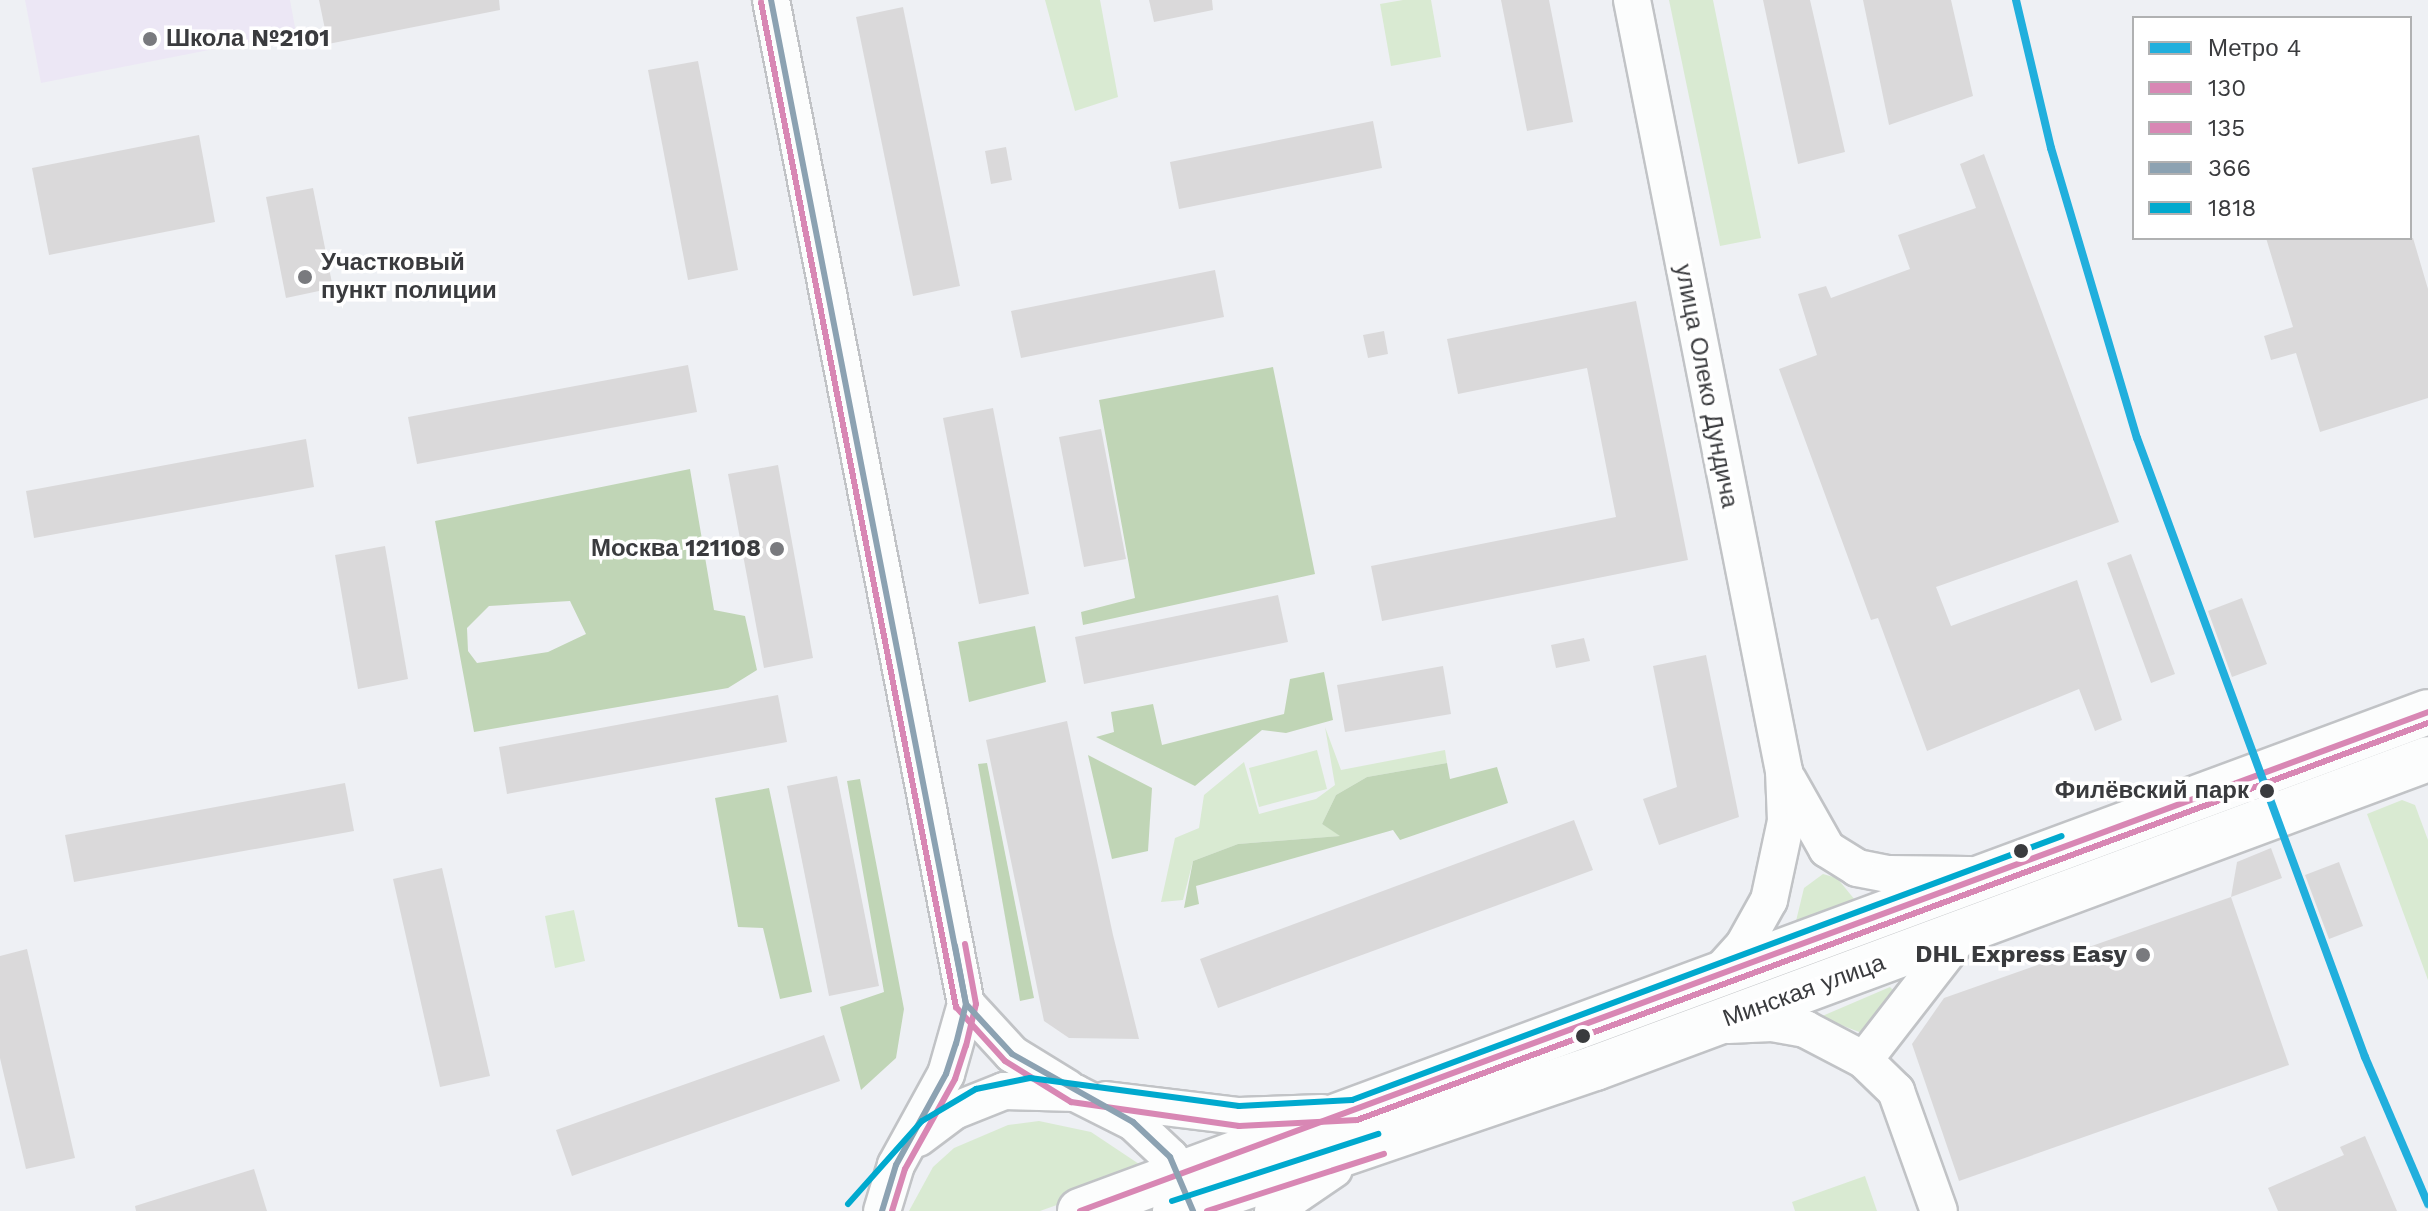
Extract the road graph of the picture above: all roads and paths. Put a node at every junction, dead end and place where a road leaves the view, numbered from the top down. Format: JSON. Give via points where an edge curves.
{"nodes":[{"id":1,"x":771,"y":0,"type":"edge"},
{"id":2,"x":1632,"y":0,"type":"edge"},
{"id":3,"x":2418,"y":716,"type":"edge"},
{"id":4,"x":2427,"y":762,"type":"edge"},
{"id":5,"x":1784,"y":771,"type":"junction"},
{"id":6,"x":2252,"y":798,"type":"junction"},
{"id":7,"x":1985,"y":875,"type":"junction"},
{"id":8,"x":1961,"y":935,"type":"junction"},
{"id":9,"x":1719,"y":973,"type":"junction"},
{"id":10,"x":966,"y":1004,"type":"junction"},
{"id":11,"x":1707,"y":1026,"type":"junction"},
{"id":12,"x":1864,"y":1060,"type":"junction"},
{"id":13,"x":1084,"y":1096,"type":"junction"},
{"id":14,"x":1364,"y":1128,"type":"junction"},
{"id":15,"x":900,"y":1158,"type":"junction"},
{"id":16,"x":1185,"y":1200,"type":"edge"},
{"id":17,"x":855,"y":1211,"type":"edge"},
{"id":18,"x":882,"y":1211,"type":"edge"},
{"id":19,"x":1080,"y":1211,"type":"edge"},
{"id":20,"x":1273,"y":1211,"type":"edge"},
{"id":21,"x":1939,"y":1211,"type":"edge"}],
"edges":[{"from":1,"to":10,"type":"street"},
{"from":2,"to":5,"type":"street","name":"улица Олеко Дундича"},
{"from":3,"to":4,"type":"street"},
{"from":3,"to":6,"type":"main road","name":"Минская улица","via":[[2314,752]]},
{"from":4,"to":6,"type":"main road","name":"Минская улица","via":[[2330,792]]},
{"from":5,"to":7,"type":"street","name":"улица Олеко Дундича","via":[[1827,849],[1857,868],[1888,874]]},
{"from":5,"to":9,"type":"street","name":"улица Олеко Дундича","via":[[1786,821],[1769,900],[1744,945]]},
{"from":6,"to":7,"type":"main road","name":"Минская улица"},
{"from":6,"to":8,"type":"main road","name":"Минская улица"},
{"from":7,"to":9,"type":"main road","name":"Минская улица"},
{"from":8,"to":11,"type":"main road","name":"Минская улица"},
{"from":8,"to":12,"type":"street"},
{"from":9,"to":14,"type":"main road","name":"Минская улица"},
{"from":10,"to":13,"type":"street","via":[[1012,1054]]},
{"from":10,"to":15,"type":"street","via":[[946,1074]]},
{"from":11,"to":12,"type":"street","via":[[1772,1023],[1805,1029]]},
{"from":11,"to":14,"type":"main road","name":"Минская улица"},
{"from":12,"to":21,"type":"street","via":[[1896,1091]]},
{"from":13,"to":14,"type":"street"},
{"from":13,"to":15,"type":"street","via":[[1030,1088],[979,1099],[929,1128]]},
{"from":13,"to":16,"type":"street","via":[[1133,1122]]},
{"from":14,"to":16,"type":"main road","name":"Минская улица"},
{"from":14,"to":20,"type":"street"},
{"from":15,"to":17,"type":"street"},
{"from":15,"to":18,"type":"street"},
{"from":16,"to":19,"type":"main road","name":"Минская улица"}]}
